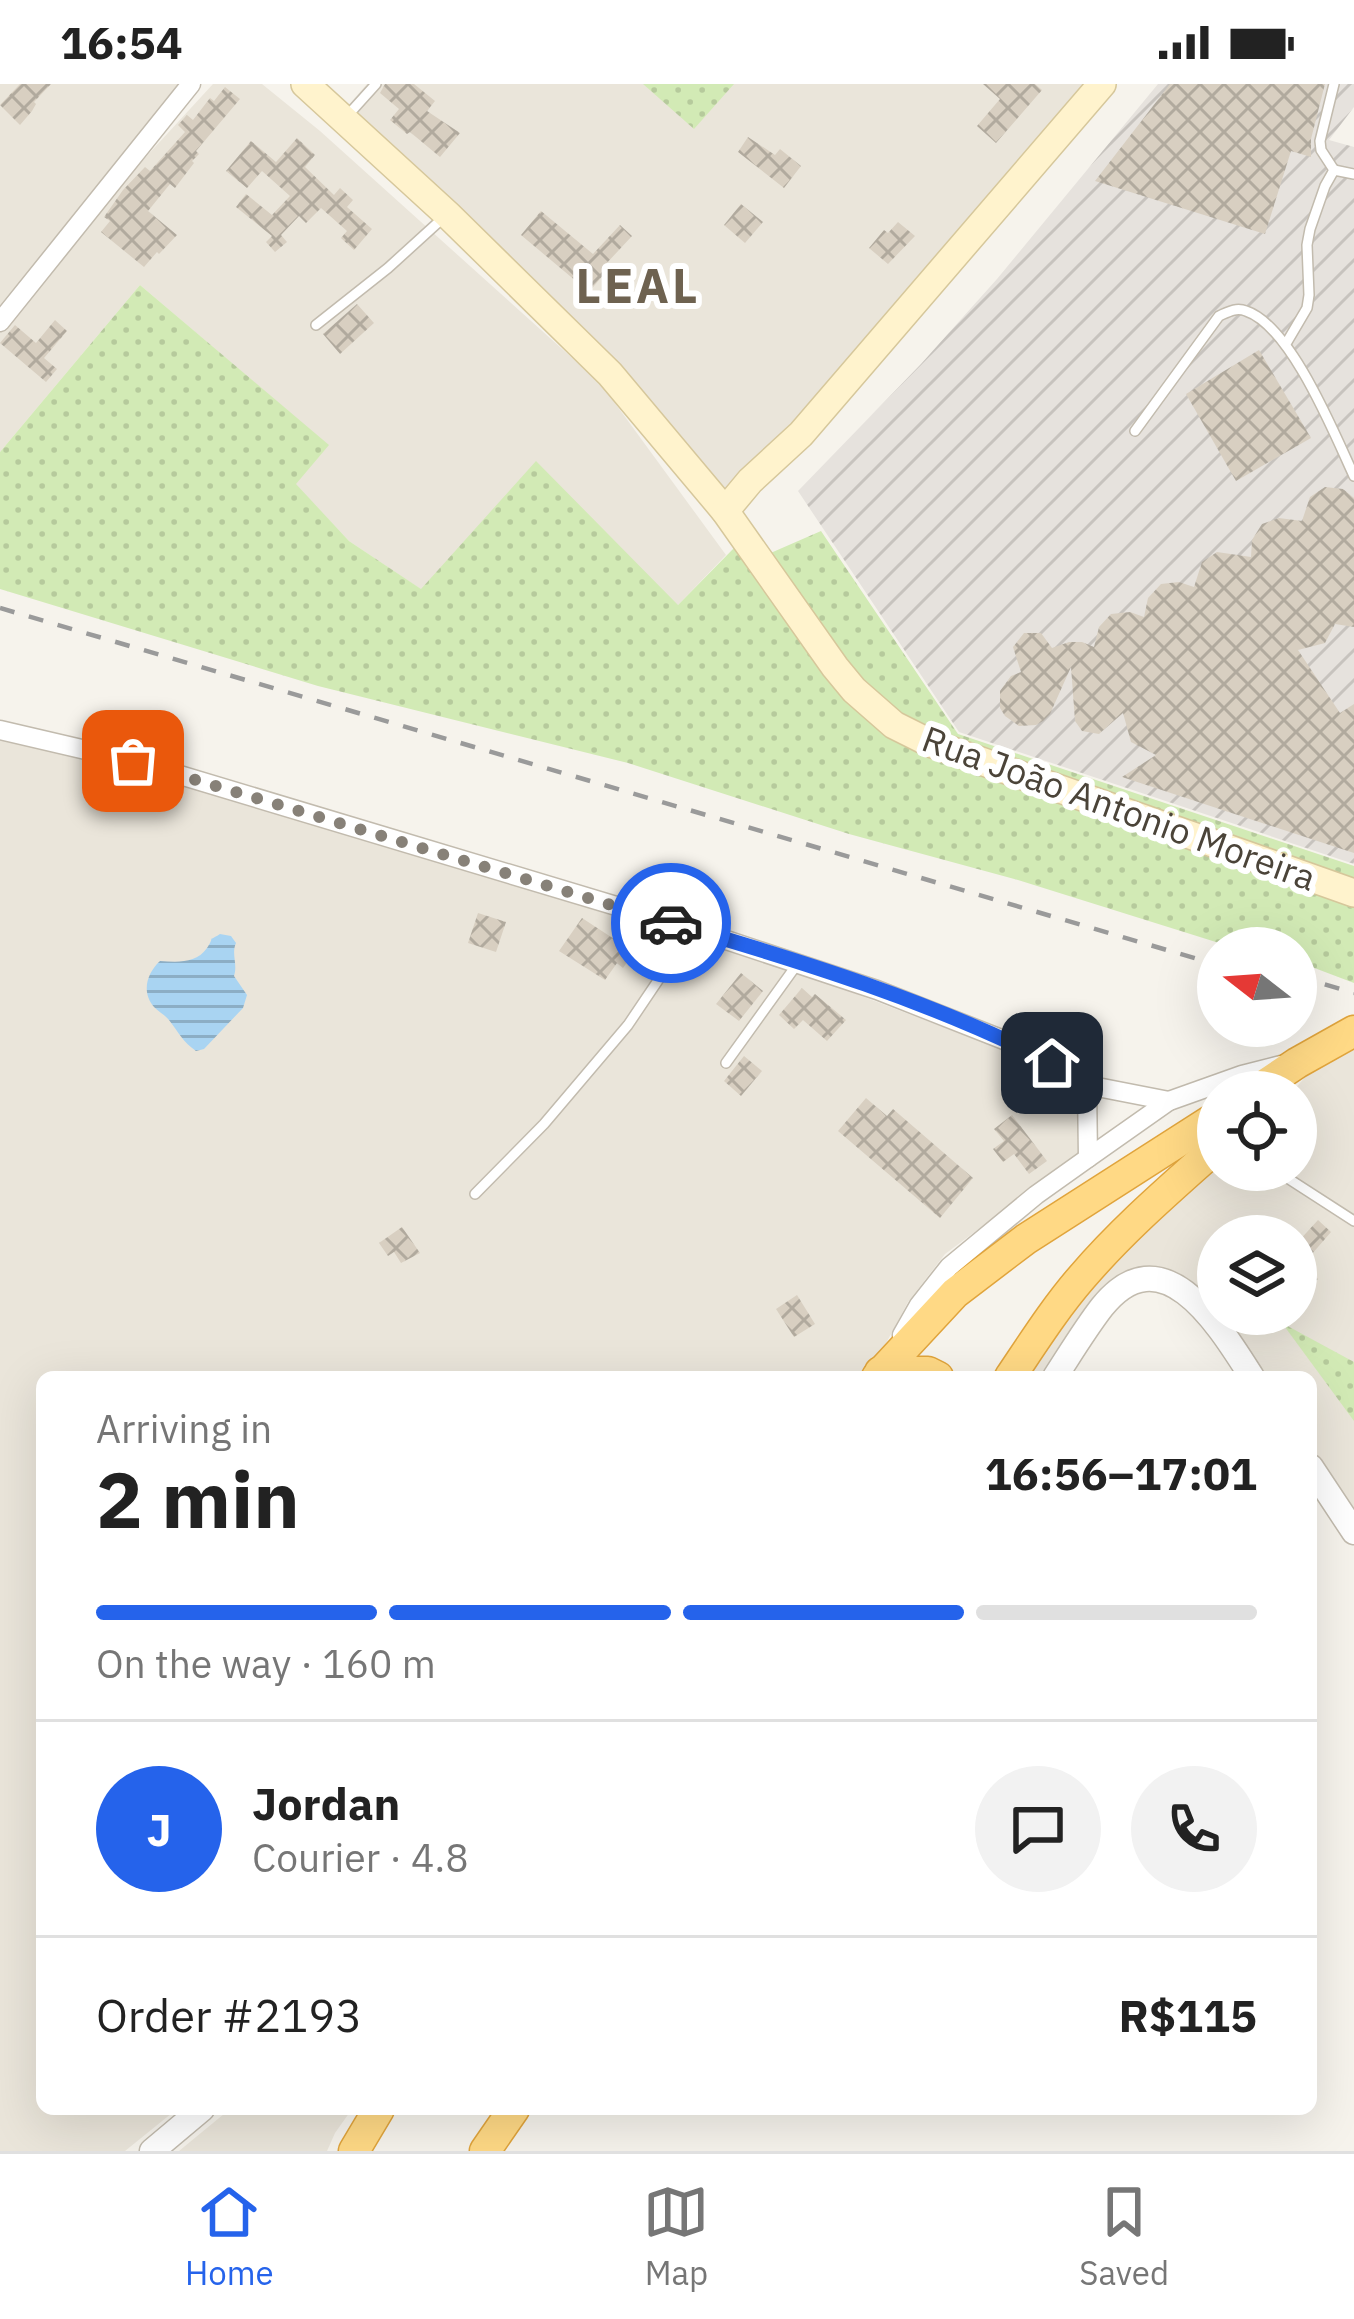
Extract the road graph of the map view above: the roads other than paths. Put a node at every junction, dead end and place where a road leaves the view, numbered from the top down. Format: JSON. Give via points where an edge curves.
{"nodes":[{"id":1,"x":191,"y":84,"type":"edge"},
{"id":2,"x":305,"y":84,"type":"edge"},
{"id":3,"x":376,"y":84,"type":"edge"},
{"id":4,"x":1102,"y":84,"type":"edge"},
{"id":5,"x":1334,"y":84,"type":"edge"},
{"id":6,"x":345,"y":119,"type":"junction"},
{"id":7,"x":1334,"y":170,"type":"junction"},
{"id":8,"x":1354,"y":174,"type":"edge"},
{"id":9,"x":448,"y":214,"type":"junction"},
{"id":10,"x":0,"y":322,"type":"edge"},
{"id":11,"x":316,"y":326,"type":"dead end"},
{"id":12,"x":1287,"y":342,"type":"junction"},
{"id":13,"x":1135,"y":430,"type":"dead end"},
{"id":14,"x":1354,"y":476,"type":"edge"},
{"id":15,"x":724,"y":511,"type":"junction"},
{"id":16,"x":0,"y":730,"type":"edge"},
{"id":17,"x":1354,"y":893,"type":"edge"},
{"id":18,"x":693,"y":929,"type":"junction"},
{"id":19,"x":798,"y":963,"type":"junction"},
{"id":20,"x":1354,"y":1031,"type":"edge"},
{"id":21,"x":1306,"y":1059,"type":"junction"},
{"id":22,"x":726,"y":1063,"type":"dead end"},
{"id":23,"x":1287,"y":1071,"type":"edge"},
{"id":24,"x":1296,"y":1071,"type":"edge"},
{"id":25,"x":1087,"y":1085,"type":"junction"},
{"id":26,"x":1169,"y":1101,"type":"junction"},
{"id":27,"x":1197,"y":1129,"type":"edge"},
{"id":28,"x":1088,"y":1158,"type":"junction"},
{"id":29,"x":1197,"y":1164,"type":"edge"},
{"id":30,"x":1308,"y":1191,"type":"edge"},
{"id":31,"x":475,"y":1194,"type":"dead end"},
{"id":32,"x":1354,"y":1221,"type":"edge"},
{"id":33,"x":881,"y":1371,"type":"edge"},
{"id":34,"x":883,"y":1371,"type":"edge"},
{"id":35,"x":1014,"y":1371,"type":"edge"},
{"id":36,"x":1059,"y":1371,"type":"edge"},
{"id":37,"x":1248,"y":1371,"type":"edge"},
{"id":38,"x":1317,"y":1476,"type":"edge"},
{"id":39,"x":1354,"y":1532,"type":"edge"},
{"id":40,"x":195,"y":2115,"type":"edge"},
{"id":41,"x":375,"y":2115,"type":"edge"},
{"id":42,"x":510,"y":2115,"type":"edge"},
{"id":43,"x":152,"y":2151,"type":"edge"},
{"id":44,"x":354,"y":2151,"type":"edge"},
{"id":45,"x":485,"y":2151,"type":"edge"}],
"edges":[{"from":1,"to":10,"type":"street"},
{"from":2,"to":6,"type":"main road","name":"Rua João Antonio Moreira"},
{"from":3,"to":6,"type":"lane"},
{"from":4,"to":15,"type":"main road","via":[[801,434]]},
{"from":5,"to":7,"type":"lane","via":[[1319,141]]},
{"from":6,"to":9,"type":"main road","name":"Rua João Antonio Moreira"},
{"from":7,"to":8,"type":"lane"},
{"from":7,"to":12,"type":"lane","via":[[1307,244],[1307,308]]},
{"from":9,"to":11,"type":"lane"},
{"from":9,"to":15,"type":"main road","name":"Rua João Antonio Moreira","via":[[610,374]]},
{"from":12,"to":13,"type":"lane","via":[[1249,311],[1219,316]]},
{"from":12,"to":14,"type":"lane"},
{"from":15,"to":17,"type":"main road","name":"Rua João Antonio Moreira","via":[[835,668],[894,724]]},
{"from":16,"to":18,"type":"street","via":[[133,761]]},
{"from":18,"to":19,"type":"street"},
{"from":18,"to":31,"type":"lane","via":[[628,1025]]},
{"from":19,"to":22,"type":"lane"},
{"from":19,"to":25,"type":"street","via":[[1014,1044]]},
{"from":20,"to":21,"type":"highway"},
{"from":21,"to":23,"type":"highway"},
{"from":21,"to":24,"type":"highway"},
{"from":21,"to":26,"type":"street"},
{"from":25,"to":26,"type":"street"},
{"from":25,"to":28,"type":"street"},
{"from":26,"to":28,"type":"street"},
{"from":27,"to":34,"type":"highway","via":[[1025,1239],[955,1293]]},
{"from":28,"to":33,"type":"street","via":[[949,1267]]},
{"from":29,"to":35,"type":"highway","via":[[1082,1276]]},
{"from":30,"to":32,"type":"lane"},
{"from":36,"to":37,"type":"street","via":[[1104,1304],[1151,1276],[1197,1302]]},
{"from":38,"to":39,"type":"street"},
{"from":40,"to":43,"type":"street"},
{"from":41,"to":44,"type":"highway"},
{"from":42,"to":45,"type":"highway"}]}
